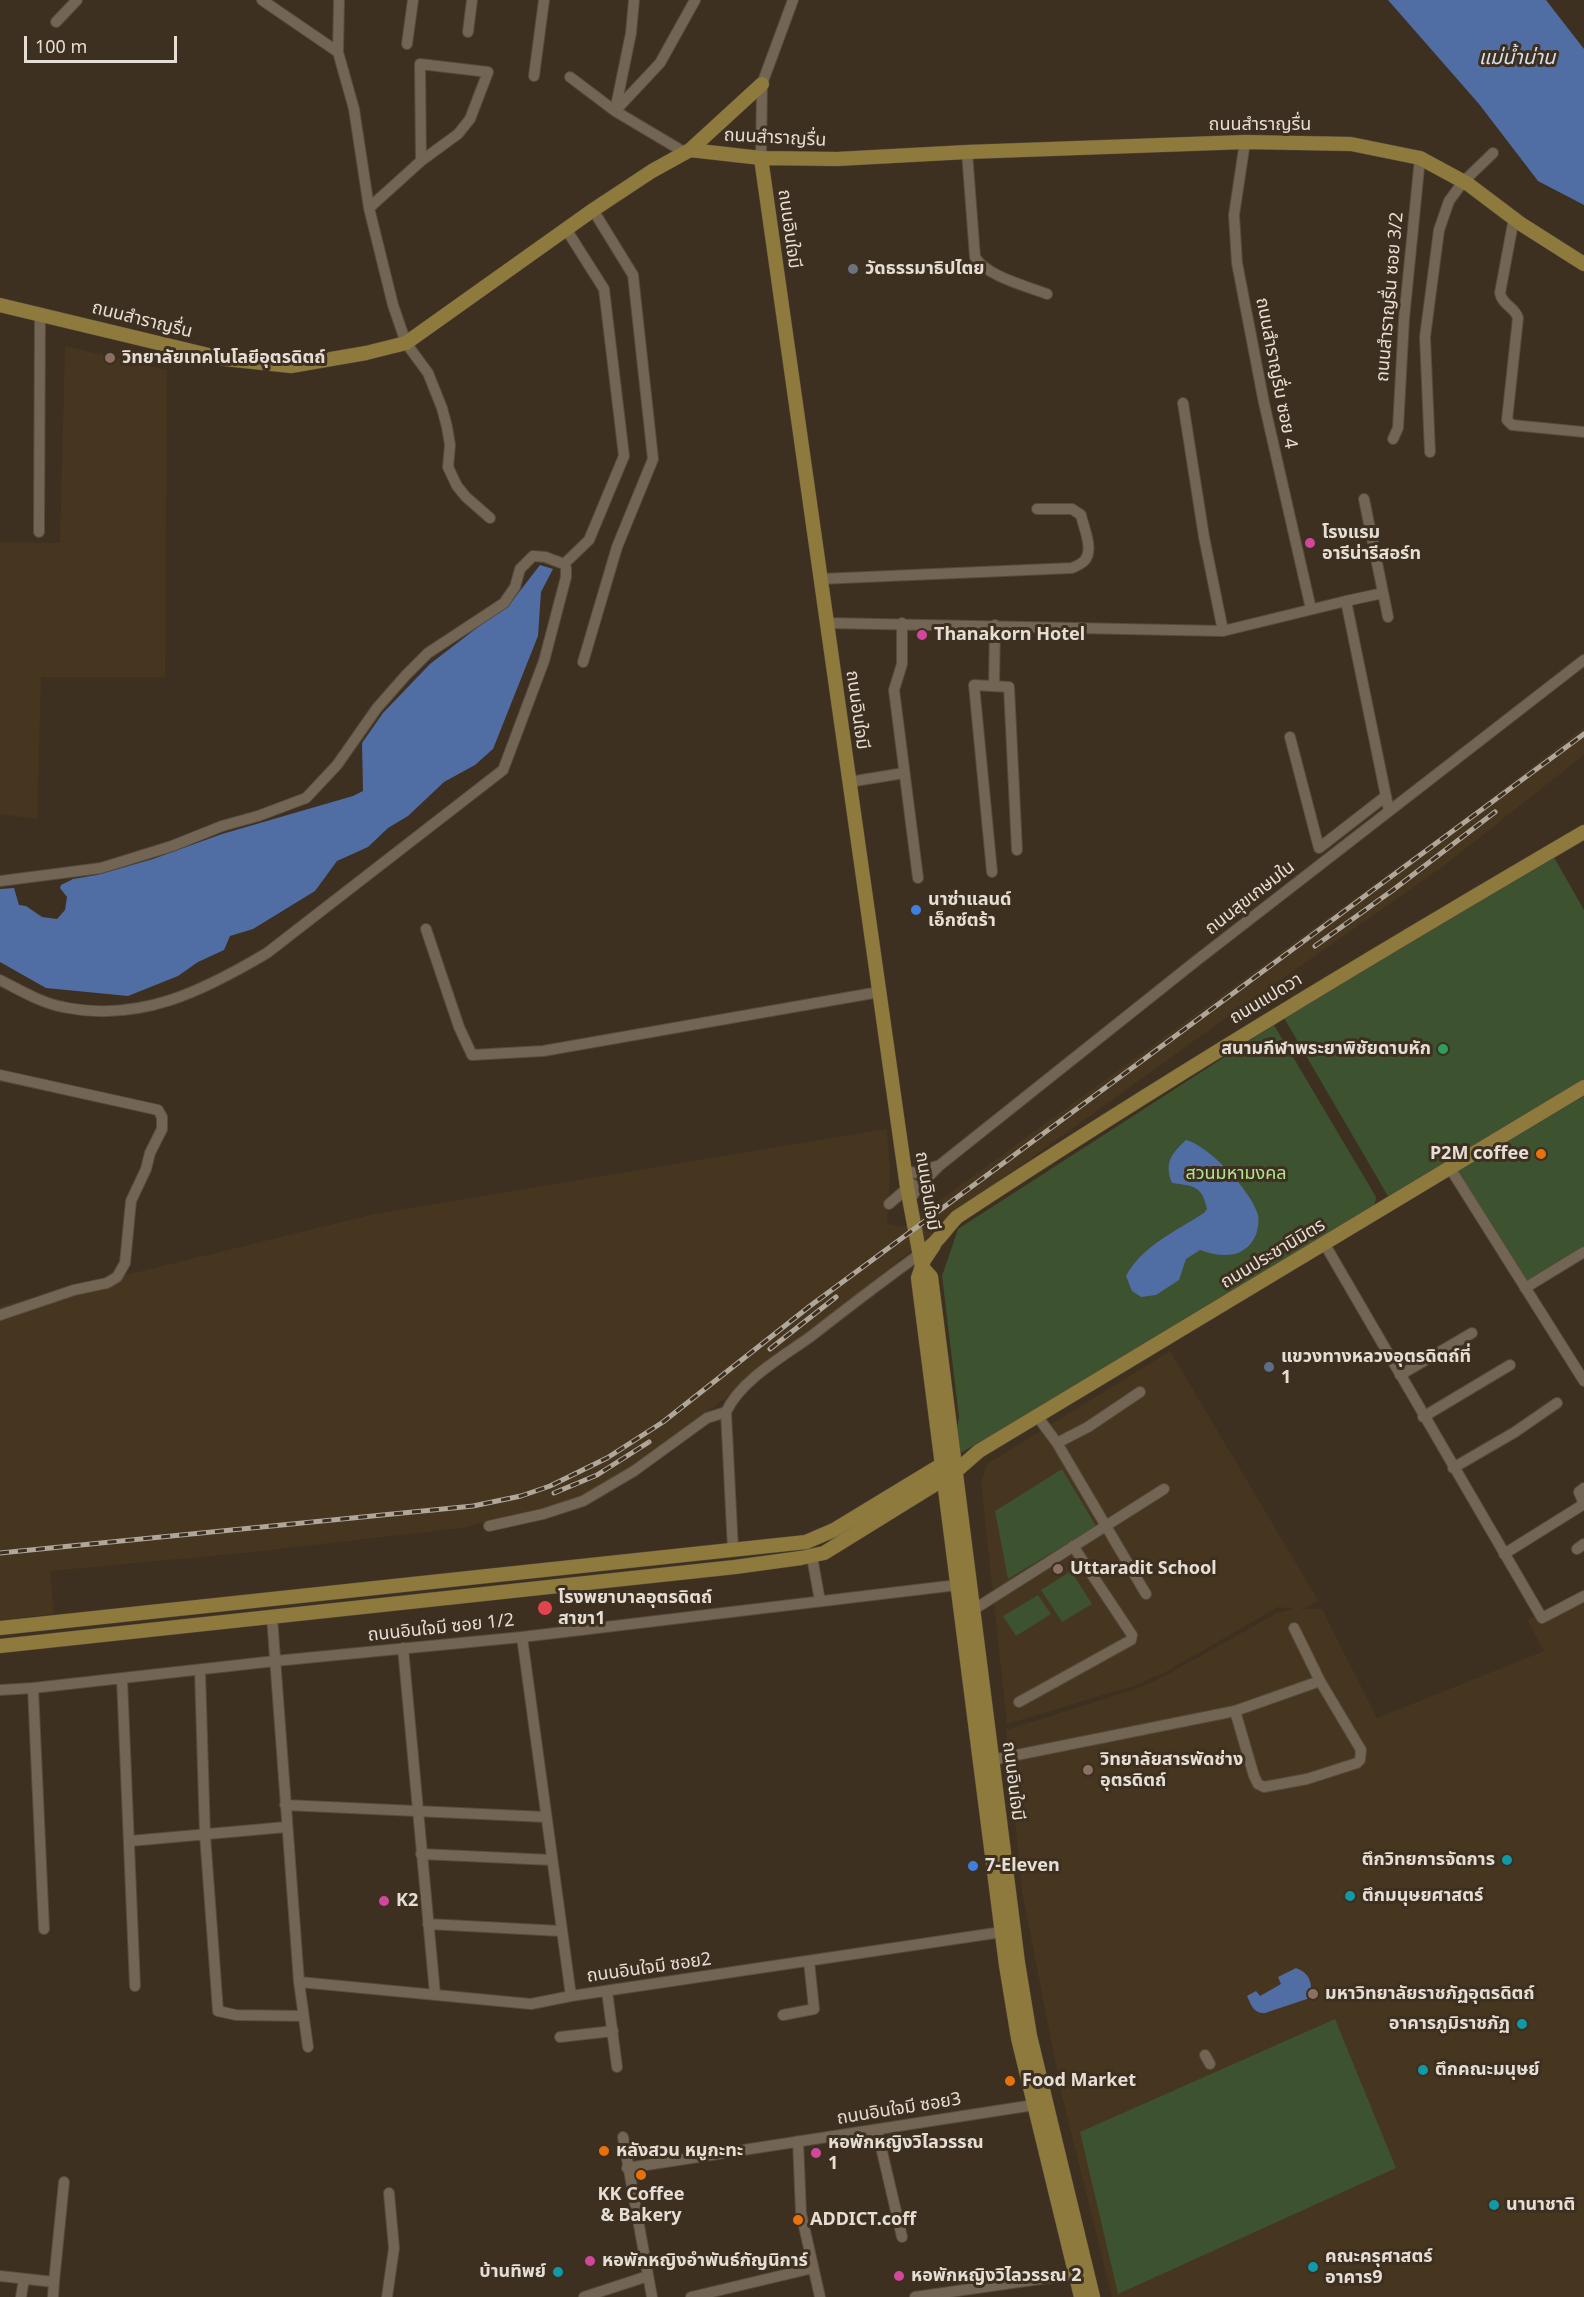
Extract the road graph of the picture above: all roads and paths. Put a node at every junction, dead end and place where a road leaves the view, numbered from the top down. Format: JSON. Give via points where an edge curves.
{"nodes":[{"id":1,"x":77,"y":0,"type":"edge"},
{"id":2,"x":262,"y":0,"type":"edge"},
{"id":3,"x":339,"y":0,"type":"edge"},
{"id":4,"x":413,"y":0,"type":"edge"},
{"id":5,"x":472,"y":0,"type":"edge"},
{"id":6,"x":544,"y":0,"type":"edge"},
{"id":7,"x":634,"y":0,"type":"edge"},
{"id":8,"x":695,"y":0,"type":"edge"},
{"id":9,"x":793,"y":0,"type":"edge"},
{"id":10,"x":56,"y":21,"type":"dead end"},
{"id":11,"x":468,"y":32,"type":"dead end"},
{"id":12,"x":407,"y":44,"type":"dead end"},
{"id":13,"x":338,"y":52,"type":"junction"},
{"id":14,"x":534,"y":76,"type":"dead end"},
{"id":15,"x":570,"y":77,"type":"dead end"},
{"id":16,"x":762,"y":84,"type":"junction"},
{"id":17,"x":615,"y":111,"type":"junction"},
{"id":18,"x":1245,"y":142,"type":"junction"},
{"id":19,"x":687,"y":151,"type":"junction"},
{"id":20,"x":967,"y":152,"type":"junction"},
{"id":21,"x":1493,"y":153,"type":"dead end"},
{"id":22,"x":760,"y":158,"type":"junction"},
{"id":23,"x":1420,"y":158,"type":"junction"},
{"id":24,"x":422,"y":161,"type":"junction"},
{"id":25,"x":1463,"y":182,"type":"junction"},
{"id":26,"x":369,"y":208,"type":"junction"},
{"id":27,"x":592,"y":210,"type":"junction"},
{"id":28,"x":1514,"y":218,"type":"junction"},
{"id":29,"x":566,"y":229,"type":"junction"},
{"id":30,"x":1584,"y":264,"type":"edge"},
{"id":31,"x":1047,"y":294,"type":"dead end"},
{"id":32,"x":0,"y":305,"type":"edge"},
{"id":33,"x":40,"y":313,"type":"junction"},
{"id":34,"x":406,"y":343,"type":"junction"},
{"id":35,"x":1183,"y":403,"type":"dead end"},
{"id":36,"x":1584,"y":432,"type":"edge"},
{"id":37,"x":1393,"y":439,"type":"dead end"},
{"id":38,"x":1430,"y":452,"type":"dead end"},
{"id":39,"x":1364,"y":499,"type":"dead end"},
{"id":40,"x":1037,"y":509,"type":"dead end"},
{"id":41,"x":490,"y":518,"type":"dead end"},
{"id":42,"x":39,"y":532,"type":"dead end"},
{"id":43,"x":564,"y":564,"type":"junction"},
{"id":44,"x":820,"y":579,"type":"junction"},
{"id":45,"x":1383,"y":593,"type":"junction"},
{"id":46,"x":1346,"y":601,"type":"junction"},
{"id":47,"x":1311,"y":609,"type":"junction"},
{"id":48,"x":1388,"y":617,"type":"dead end"},
{"id":49,"x":826,"y":623,"type":"junction"},
{"id":50,"x":902,"y":623,"type":"junction"},
{"id":51,"x":995,"y":625,"type":"junction"},
{"id":52,"x":1223,"y":631,"type":"junction"},
{"id":53,"x":1584,"y":660,"type":"edge"},
{"id":54,"x":583,"y":662,"type":"dead end"},
{"id":55,"x":994,"y":686,"type":"junction"},
{"id":56,"x":1290,"y":737,"type":"dead end"},
{"id":57,"x":904,"y":773,"type":"junction"},
{"id":58,"x":849,"y":782,"type":"junction"},
{"id":59,"x":1386,"y":796,"type":"junction"},
{"id":60,"x":1389,"y":811,"type":"junction"},
{"id":61,"x":1584,"y":832,"type":"edge"},
{"id":62,"x":1017,"y":850,"type":"dead end"},
{"id":63,"x":992,"y":872,"type":"dead end"},
{"id":64,"x":918,"y":878,"type":"dead end"},
{"id":65,"x":0,"y":880,"type":"edge"},
{"id":66,"x":426,"y":928,"type":"dead end"},
{"id":67,"x":0,"y":980,"type":"edge"},
{"id":68,"x":879,"y":992,"type":"junction"},
{"id":69,"x":0,"y":1075,"type":"edge"},
{"id":70,"x":1584,"y":1087,"type":"edge"},
{"id":71,"x":940,"y":1165,"type":"junction"},
{"id":72,"x":1450,"y":1168,"type":"junction"},
{"id":73,"x":904,"y":1170,"type":"junction"},
{"id":74,"x":908,"y":1194,"type":"junction"},
{"id":75,"x":888,"y":1204,"type":"dead end"},
{"id":76,"x":916,"y":1237,"type":"junction"},
{"id":77,"x":936,"y":1241,"type":"junction"},
{"id":78,"x":1324,"y":1244,"type":"junction"},
{"id":79,"x":1584,"y":1252,"type":"edge"},
{"id":80,"x":921,"y":1260,"type":"junction"},
{"id":81,"x":1525,"y":1287,"type":"junction"},
{"id":82,"x":0,"y":1315,"type":"edge"},
{"id":83,"x":1472,"y":1333,"type":"dead end"},
{"id":84,"x":1510,"y":1365,"type":"dead end"},
{"id":85,"x":1400,"y":1376,"type":"junction"},
{"id":86,"x":1584,"y":1381,"type":"edge"},
{"id":87,"x":1140,"y":1392,"type":"dead end"},
{"id":88,"x":1557,"y":1403,"type":"dead end"},
{"id":89,"x":726,"y":1412,"type":"junction"},
{"id":90,"x":1037,"y":1416,"type":"junction"},
{"id":91,"x":1423,"y":1417,"type":"junction"},
{"id":92,"x":1057,"y":1443,"type":"junction"},
{"id":93,"x":979,"y":1451,"type":"junction"},
{"id":94,"x":947,"y":1461,"type":"junction"},
{"id":95,"x":1453,"y":1468,"type":"junction"},
{"id":96,"x":949,"y":1476,"type":"junction"},
{"id":97,"x":1584,"y":1488,"type":"edge"},
{"id":98,"x":1164,"y":1489,"type":"dead end"},
{"id":99,"x":1584,"y":1504,"type":"edge"},
{"id":100,"x":489,"y":1526,"type":"dead end"},
{"id":101,"x":1105,"y":1526,"type":"junction"},
{"id":102,"x":1073,"y":1546,"type":"junction"},
{"id":103,"x":733,"y":1550,"type":"junction"},
{"id":104,"x":1504,"y":1554,"type":"junction"},
{"id":105,"x":812,"y":1557,"type":"junction"},
{"id":106,"x":957,"y":1585,"type":"junction"},
{"id":107,"x":1146,"y":1594,"type":"dead end"},
{"id":108,"x":1584,"y":1596,"type":"edge"},
{"id":109,"x":820,"y":1601,"type":"junction"},
{"id":110,"x":967,"y":1611,"type":"junction"},
{"id":111,"x":272,"y":1617,"type":"junction"},
{"id":112,"x":22,"y":1625,"type":"junction"},
{"id":113,"x":0,"y":1628,"type":"edge"},
{"id":114,"x":1294,"y":1628,"type":"dead end"},
{"id":115,"x":522,"y":1637,"type":"junction"},
{"id":116,"x":24,"y":1644,"type":"junction"},
{"id":117,"x":0,"y":1646,"type":"edge"},
{"id":118,"x":403,"y":1648,"type":"junction"},
{"id":119,"x":275,"y":1661,"type":"junction"},
{"id":120,"x":200,"y":1671,"type":"junction"},
{"id":121,"x":122,"y":1679,"type":"junction"},
{"id":122,"x":1320,"y":1681,"type":"junction"},
{"id":123,"x":33,"y":1688,"type":"junction"},
{"id":124,"x":0,"y":1690,"type":"edge"},
{"id":125,"x":1019,"y":1702,"type":"dead end"},
{"id":126,"x":1235,"y":1711,"type":"junction"},
{"id":127,"x":986,"y":1761,"type":"junction"},
{"id":128,"x":285,"y":1805,"type":"junction"},
{"id":129,"x":418,"y":1811,"type":"junction"},
{"id":130,"x":546,"y":1817,"type":"junction"},
{"id":131,"x":286,"y":1827,"type":"junction"},
{"id":132,"x":205,"y":1835,"type":"junction"},
{"id":133,"x":130,"y":1841,"type":"junction"},
{"id":134,"x":422,"y":1854,"type":"junction"},
{"id":135,"x":552,"y":1860,"type":"junction"},
{"id":136,"x":428,"y":1924,"type":"junction"},
{"id":137,"x":44,"y":1929,"type":"dead end"},
{"id":138,"x":561,"y":1931,"type":"junction"},
{"id":139,"x":1008,"y":1931,"type":"junction"},
{"id":140,"x":809,"y":1960,"type":"junction"},
{"id":141,"x":299,"y":1982,"type":"junction"},
{"id":142,"x":135,"y":1986,"type":"dead end"},
{"id":143,"x":608,"y":1990,"type":"junction"},
{"id":144,"x":435,"y":1994,"type":"junction"},
{"id":145,"x":571,"y":1996,"type":"junction"},
{"id":146,"x":783,"y":2015,"type":"dead end"},
{"id":147,"x":303,"y":2016,"type":"junction"},
{"id":148,"x":612,"y":2031,"type":"junction"},
{"id":149,"x":560,"y":2037,"type":"dead end"},
{"id":150,"x":308,"y":2047,"type":"dead end"},
{"id":151,"x":617,"y":2067,"type":"dead end"},
{"id":152,"x":1034,"y":2105,"type":"junction"},
{"id":153,"x":877,"y":2130,"type":"junction"},
{"id":154,"x":622,"y":2137,"type":"dead end"},
{"id":155,"x":798,"y":2141,"type":"junction"},
{"id":156,"x":627,"y":2168,"type":"junction"},
{"id":157,"x":64,"y":2182,"type":"dead end"},
{"id":158,"x":389,"y":2193,"type":"dead end"},
{"id":159,"x":902,"y":2237,"type":"dead end"},
{"id":160,"x":813,"y":2268,"type":"junction"},
{"id":161,"x":1075,"y":2274,"type":"junction"},
{"id":162,"x":0,"y":2276,"type":"edge"},
{"id":163,"x":648,"y":2276,"type":"junction"},
{"id":164,"x":24,"y":2279,"type":"junction"},
{"id":165,"x":54,"y":2282,"type":"junction"},
{"id":166,"x":941,"y":2295,"type":"edge"},
{"id":167,"x":21,"y":2297,"type":"edge"},
{"id":168,"x":53,"y":2297,"type":"edge"},
{"id":169,"x":387,"y":2297,"type":"edge"},
{"id":170,"x":584,"y":2297,"type":"edge"},
{"id":171,"x":652,"y":2297,"type":"edge"},
{"id":172,"x":691,"y":2297,"type":"edge"},
{"id":173,"x":820,"y":2297,"type":"edge"},
{"id":174,"x":915,"y":2297,"type":"edge"},
{"id":175,"x":1081,"y":2297,"type":"edge"},
{"id":176,"x":1093,"y":2297,"type":"edge"}],
"edges":[{"from":1,"to":10,"type":"street"},
{"from":2,"to":13,"type":"street"},
{"from":3,"to":13,"type":"street"},
{"from":4,"to":12,"type":"street"},
{"from":5,"to":11,"type":"street"},
{"from":6,"to":14,"type":"street"},
{"from":7,"to":17,"type":"street"},
{"from":8,"to":17,"type":"street","via":[[660,63]]},
{"from":9,"to":16,"type":"street"},
{"from":13,"to":26,"type":"street","via":[[354,109]]},
{"from":15,"to":17,"type":"street"},
{"from":16,"to":19,"type":"main road"},
{"from":16,"to":22,"type":"street"},
{"from":17,"to":19,"type":"street"},
{"from":18,"to":20,"type":"main road","name":"ถนนสำราญรื่น"},
{"from":18,"to":23,"type":"main road","name":"ถนนสำราญรื่น","via":[[1351,144]]},
{"from":18,"to":47,"type":"street","name":"ถนนสำราญรื่น ซอย 4","via":[[1234,215],[1237,263]]},
{"from":19,"to":22,"type":"main road","name":"ถนนสำราญรื่น"},
{"from":19,"to":27,"type":"main road","name":"ถนนสำราญรื่น"},
{"from":20,"to":22,"type":"main road","name":"ถนนสำราญรื่น","via":[[837,159]]},
{"from":20,"to":31,"type":"street","via":[[975,257],[992,272]]},
{"from":21,"to":25,"type":"street"},
{"from":22,"to":44,"type":"main road","name":"ถนนอินใจมี"},
{"from":23,"to":25,"type":"main road","name":"ถนนสำราญรื่น"},
{"from":23,"to":37,"type":"street","name":"ถนนสำราญรื่น ซอย 3/2","via":[[1398,428]]},
{"from":24,"to":24,"type":"street","via":[[420,64],[489,72],[470,119],[459,134]]},
{"from":24,"to":26,"type":"street"},
{"from":25,"to":28,"type":"main road","name":"ถนนสำราญรื่น"},
{"from":25,"to":38,"type":"street","via":[[1449,201],[1438,230],[1425,337]]},
{"from":26,"to":34,"type":"street"},
{"from":27,"to":29,"type":"main road","name":"ถนนสำราญรื่น"},
{"from":27,"to":54,"type":"street","via":[[633,275],[653,459],[617,547]]},
{"from":28,"to":30,"type":"main road","name":"ถนนสำราญรื่น"},
{"from":28,"to":36,"type":"street","via":[[1500,293],[1501,300],[1518,318],[1508,423]]},
{"from":29,"to":34,"type":"main road","name":"ถนนสำราญรื่น"},
{"from":29,"to":43,"type":"street","via":[[604,289],[624,456],[589,540]]},
{"from":32,"to":33,"type":"main road","name":"ถนนสำราญรื่น"},
{"from":33,"to":34,"type":"main road","name":"ถนนสำราญรื่น","via":[[225,359],[291,366]]},
{"from":33,"to":42,"type":"street"},
{"from":34,"to":41,"type":"street","via":[[428,373],[442,408],[452,476],[466,496]]},
{"from":35,"to":52,"type":"street"},
{"from":39,"to":45,"type":"street"},
{"from":40,"to":44,"type":"street","via":[[1072,509],[1081,515],[1088,551],[1083,562],[1072,568]]},
{"from":43,"to":65,"type":"street","via":[[533,556],[520,569],[515,587],[504,603],[428,654],[406,675],[337,765],[306,798],[101,868]]},
{"from":43,"to":67,"type":"street","via":[[566,577],[544,661],[503,770],[267,953],[179,999],[106,1012],[62,1007]]},
{"from":44,"to":49,"type":"main road","name":"ถนนอินใจมี"},
{"from":45,"to":46,"type":"street"},
{"from":45,"to":48,"type":"street"},
{"from":46,"to":47,"type":"street"},
{"from":46,"to":59,"type":"street"},
{"from":47,"to":52,"type":"street"},
{"from":49,"to":50,"type":"street"},
{"from":49,"to":58,"type":"main road","name":"ถนนอินใจมี"},
{"from":50,"to":51,"type":"street"},
{"from":50,"to":57,"type":"street","via":[[902,664],[894,690]]},
{"from":51,"to":52,"type":"street"},
{"from":51,"to":55,"type":"street"},
{"from":53,"to":60,"type":"street","name":"ถนนสุขเกษมใน"},
{"from":55,"to":62,"type":"street","via":[[1009,687]]},
{"from":55,"to":63,"type":"street","via":[[974,685]]},
{"from":56,"to":59,"type":"street","via":[[1319,848]]},
{"from":57,"to":58,"type":"street"},
{"from":57,"to":64,"type":"street"},
{"from":58,"to":68,"type":"main road","name":"ถนนอินใจมี"},
{"from":59,"to":60,"type":"street"},
{"from":60,"to":71,"type":"street","name":"ถนนสุขเกษมใน"},
{"from":61,"to":77,"type":"main road","name":"ถนนแปดวา","via":[[1280,1011],[1064,1147],[957,1217]]},
{"from":66,"to":68,"type":"street","via":[[472,1055],[543,1051]]},
{"from":68,"to":73,"type":"main road","name":"ถนนอินใจมี"},
{"from":69,"to":82,"type":"street","via":[[158,1110],[162,1117],[162,1129],[131,1201],[125,1263],[117,1276]]},
{"from":70,"to":72,"type":"main road","name":"ถนนประชานิมิตร"},
{"from":71,"to":73,"type":"street","name":"ถนนสุขเกษมใน","via":[[915,1173]]},
{"from":71,"to":74,"type":"street","name":"ถนนสุขเกษมใน"},
{"from":72,"to":78,"type":"main road","name":"ถนนประชานิมิตร"},
{"from":72,"to":81,"type":"street"},
{"from":73,"to":74,"type":"main road","name":"ถนนอินใจมี"},
{"from":74,"to":75,"type":"street","name":"ถนนสุขเกษมใน"},
{"from":74,"to":76,"type":"main road","name":"ถนนอินใจมี"},
{"from":76,"to":77,"type":"main road"},
{"from":76,"to":80,"type":"main road","name":"ถนนอินใจมี"},
{"from":77,"to":80,"type":"main road","name":"ถนนแปดวา"},
{"from":78,"to":85,"type":"street"},
{"from":78,"to":90,"type":"main road","name":"ถนนประชานิมิตร"},
{"from":79,"to":81,"type":"street"},
{"from":80,"to":89,"type":"street","via":[[860,1296],[755,1378],[732,1398]]},
{"from":80,"to":94,"type":"main road","name":"ถนนอินใจมี","via":[[931,1276]]},
{"from":81,"to":86,"type":"street"},
{"from":83,"to":85,"type":"street"},
{"from":84,"to":91,"type":"street"},
{"from":85,"to":91,"type":"street"},
{"from":87,"to":92,"type":"street"},
{"from":88,"to":95,"type":"street"},
{"from":89,"to":100,"type":"street","via":[[707,1418],[634,1471],[583,1501]]},
{"from":89,"to":103,"type":"street"},
{"from":90,"to":92,"type":"street"},
{"from":90,"to":93,"type":"main road","name":"ถนนประชานิมิตร"},
{"from":91,"to":95,"type":"street"},
{"from":92,"to":101,"type":"street"},
{"from":93,"to":94,"type":"main road","name":"ถนนประชานิมิตร"},
{"from":93,"to":96,"type":"main road","name":"ถนนประชานิมิตร"},
{"from":94,"to":96,"type":"main road","name":"ถนนอินใจมี"},
{"from":94,"to":103,"type":"main road","name":"ถนนประชานิมิตร","via":[[816,1539]]},
{"from":95,"to":104,"type":"street"},
{"from":96,"to":105,"type":"main road","name":"ถนนประชานิมิตร","via":[[833,1549]]},
{"from":96,"to":106,"type":"main road","name":"ถนนอินใจมี"},
{"from":96,"to":110,"type":"main road","name":"ถนนอินใจมี"},
{"from":97,"to":99,"type":"street","via":[[1579,1492]]},
{"from":98,"to":101,"type":"street"},
{"from":99,"to":104,"type":"street"},
{"from":101,"to":102,"type":"street"},
{"from":101,"to":107,"type":"street"},
{"from":102,"to":110,"type":"street"},
{"from":102,"to":125,"type":"street","via":[[1132,1635],[1131,1640]]},
{"from":103,"to":112,"type":"main road","name":"ถนนประชานิมิตร"},
{"from":104,"to":108,"type":"street","via":[[1542,1618]]},
{"from":105,"to":109,"type":"street"},
{"from":105,"to":111,"type":"main road","name":"ถนนประชานิมิตร"},
{"from":106,"to":109,"type":"street","name":"ถนนอินใจมี ซอย 1/2"},
{"from":106,"to":110,"type":"main road","name":"ถนนอินใจมี"},
{"from":109,"to":115,"type":"street","name":"ถนนอินใจมี ซอย 1/2"},
{"from":110,"to":127,"type":"main road","name":"ถนนอินใจมี"},
{"from":111,"to":116,"type":"main road","name":"ถนนประชานิมิตร"},
{"from":111,"to":119,"type":"street"},
{"from":112,"to":113,"type":"main road","name":"ถนนประชานิมิตร"},
{"from":112,"to":116,"type":"main road"},
{"from":114,"to":122,"type":"street"},
{"from":115,"to":118,"type":"street","name":"ถนนอินใจมี ซอย 1/2"},
{"from":115,"to":130,"type":"street"},
{"from":116,"to":117,"type":"main road","name":"ถนนประชานิมิตร"},
{"from":118,"to":119,"type":"street","name":"ถนนอินใจมี ซอย 1/2"},
{"from":118,"to":129,"type":"street"},
{"from":119,"to":120,"type":"street","name":"ถนนอินใจมี ซอย 1/2"},
{"from":119,"to":128,"type":"street"},
{"from":120,"to":121,"type":"street","name":"ถนนอินใจมี ซอย 1/2"},
{"from":120,"to":132,"type":"street"},
{"from":121,"to":123,"type":"street","name":"ถนนอินใจมี ซอย 1/2"},
{"from":121,"to":133,"type":"street"},
{"from":122,"to":126,"type":"street"},
{"from":122,"to":126,"type":"street","via":[[1361,1750],[1357,1763],[1264,1787],[1254,1776]]},
{"from":123,"to":124,"type":"street","name":"ถนนอินใจมี ซอย 1/2"},
{"from":123,"to":137,"type":"street"},
{"from":126,"to":127,"type":"street"},
{"from":127,"to":139,"type":"main road","name":"ถนนอินใจมี"},
{"from":128,"to":129,"type":"street"},
{"from":128,"to":131,"type":"street"},
{"from":129,"to":130,"type":"street"},
{"from":129,"to":134,"type":"street"},
{"from":130,"to":135,"type":"street"},
{"from":131,"to":132,"type":"street"},
{"from":131,"to":141,"type":"street"},
{"from":132,"to":133,"type":"street"},
{"from":132,"to":147,"type":"street","via":[[218,2011]]},
{"from":133,"to":142,"type":"street"},
{"from":134,"to":135,"type":"street"},
{"from":134,"to":136,"type":"street"},
{"from":135,"to":138,"type":"street"},
{"from":136,"to":138,"type":"street"},
{"from":136,"to":144,"type":"street"},
{"from":138,"to":145,"type":"street"},
{"from":139,"to":140,"type":"street","name":"ถนนอินใจมี ซอย2"},
{"from":139,"to":152,"type":"main road","name":"ถนนอินใจมี","via":[[1018,2038]]},
{"from":139,"to":176,"type":"main road","name":"ถนนอินใจมี"},
{"from":140,"to":143,"type":"street","name":"ถนนอินใจมี ซอย2"},
{"from":140,"to":146,"type":"street","via":[[814,2009]]},
{"from":141,"to":144,"type":"street","name":"ถนนอินใจมี ซอย2"},
{"from":141,"to":147,"type":"street"},
{"from":143,"to":145,"type":"street","name":"ถนนอินใจมี ซอย2"},
{"from":143,"to":148,"type":"street"},
{"from":144,"to":145,"type":"street","name":"ถนนอินใจมี ซอย2","via":[[531,2004]]},
{"from":147,"to":150,"type":"street"},
{"from":148,"to":149,"type":"street"},
{"from":148,"to":151,"type":"street"},
{"from":152,"to":153,"type":"street","name":"ถนนอินใจมี ซอย3"},
{"from":152,"to":161,"type":"main road","name":"ถนนอินใจมี"},
{"from":153,"to":155,"type":"street","name":"ถนนอินใจมี ซอย3"},
{"from":153,"to":159,"type":"street"},
{"from":154,"to":156,"type":"street"},
{"from":155,"to":156,"type":"street","name":"ถนนอินใจมี ซอย3"},
{"from":155,"to":160,"type":"street","via":[[801,2213]]},
{"from":156,"to":163,"type":"street"},
{"from":157,"to":165,"type":"street"},
{"from":158,"to":169,"type":"street","via":[[394,2248]]},
{"from":160,"to":172,"type":"street"},
{"from":160,"to":173,"type":"street"},
{"from":161,"to":166,"type":"street"},
{"from":161,"to":175,"type":"main road","name":"ถนนอินใจมี"},
{"from":162,"to":164,"type":"street"},
{"from":163,"to":170,"type":"street"},
{"from":163,"to":171,"type":"street"},
{"from":164,"to":165,"type":"street"},
{"from":164,"to":167,"type":"street"},
{"from":165,"to":168,"type":"street"},
{"from":166,"to":174,"type":"street"}]}
